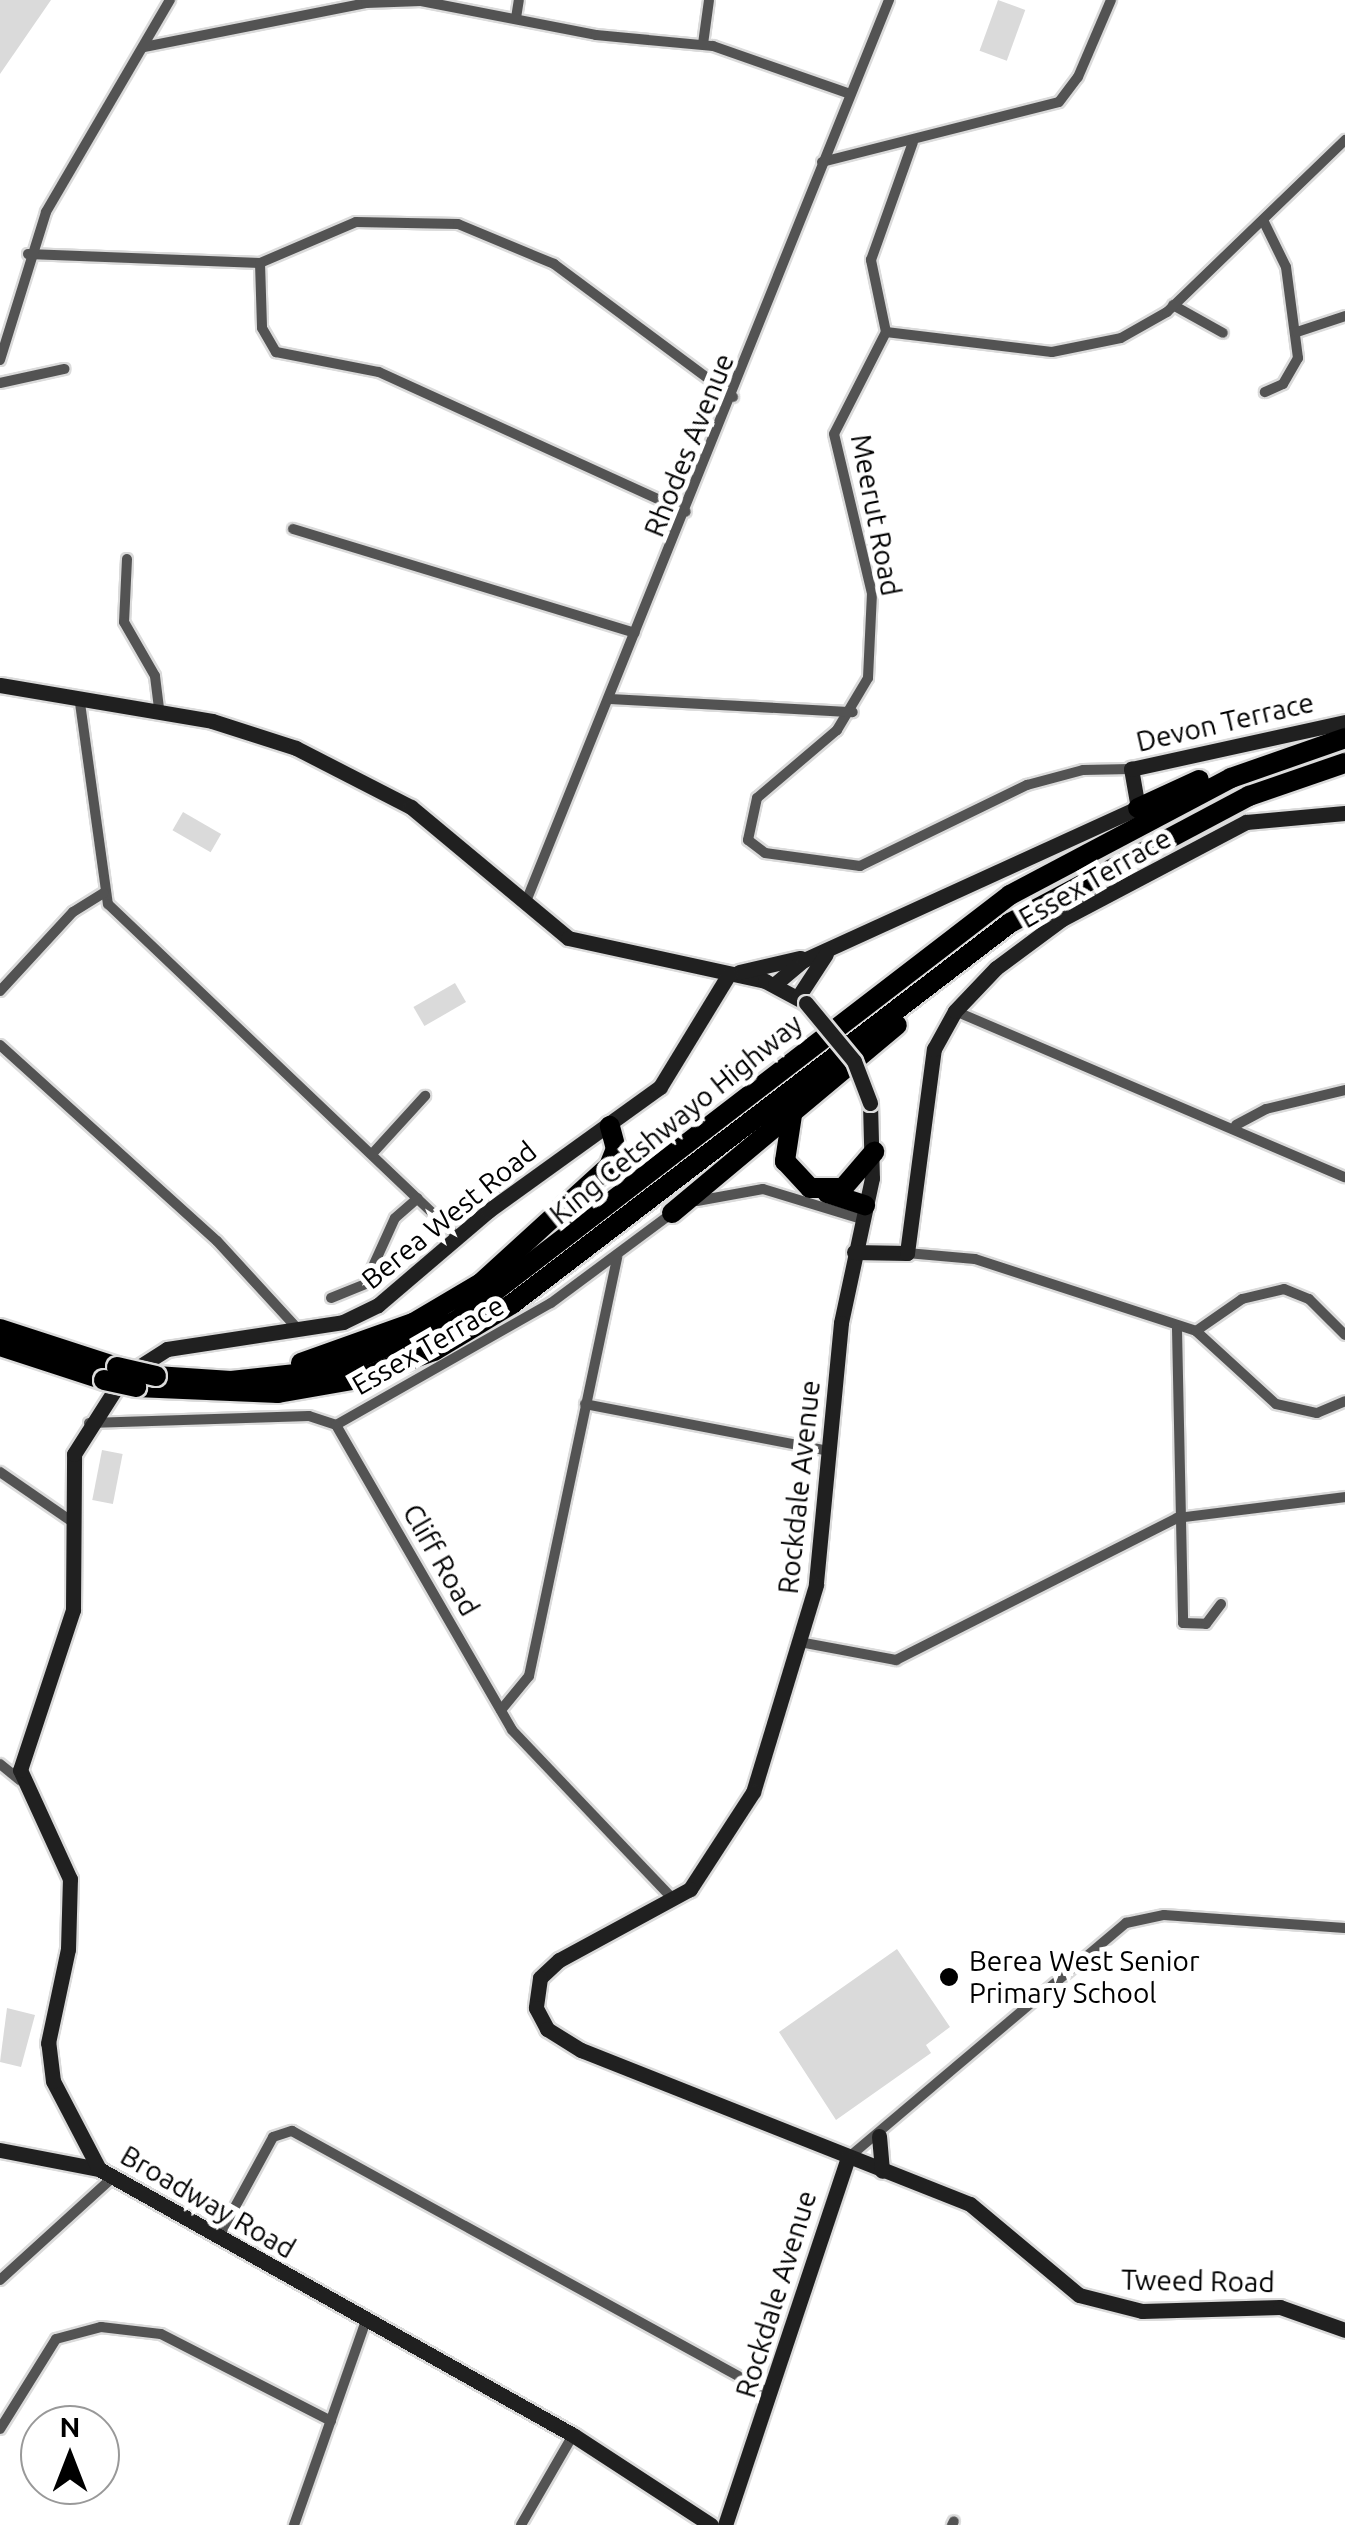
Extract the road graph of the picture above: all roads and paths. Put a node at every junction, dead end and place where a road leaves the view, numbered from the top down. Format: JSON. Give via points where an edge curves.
{"nodes":[{"id":1,"x":170,"y":0,"type":"edge"},
{"id":2,"x":519,"y":0,"type":"edge"},
{"id":3,"x":709,"y":0,"type":"edge"},
{"id":4,"x":889,"y":0,"type":"edge"},
{"id":5,"x":1111,"y":0,"type":"edge"},
{"id":6,"x":516,"y":18,"type":"junction"},
{"id":7,"x":703,"y":44,"type":"junction"},
{"id":8,"x":144,"y":47,"type":"junction"},
{"id":9,"x":850,"y":94,"type":"junction"},
{"id":10,"x":1345,"y":140,"type":"edge"},
{"id":11,"x":912,"y":142,"type":"junction"},
{"id":12,"x":822,"y":162,"type":"junction"},
{"id":13,"x":1264,"y":220,"type":"junction"},
{"id":14,"x":1245,"y":238,"type":"junction"},
{"id":15,"x":1276,"y":246,"type":"junction"},
{"id":16,"x":28,"y":254,"type":"junction"},
{"id":17,"x":260,"y":263,"type":"junction"},
{"id":18,"x":1173,"y":306,"type":"junction"},
{"id":19,"x":1345,"y":316,"type":"edge"},
{"id":20,"x":886,"y":332,"type":"junction"},
{"id":21,"x":1297,"y":332,"type":"junction"},
{"id":22,"x":1223,"y":333,"type":"dead end"},
{"id":23,"x":0,"y":360,"type":"edge"},
{"id":24,"x":64,"y":369,"type":"dead end"},
{"id":25,"x":0,"y":382,"type":"edge"},
{"id":26,"x":1265,"y":392,"type":"dead end"},
{"id":27,"x":733,"y":397,"type":"junction"},
{"id":28,"x":686,"y":512,"type":"junction"},
{"id":29,"x":293,"y":529,"type":"dead end"},
{"id":30,"x":127,"y":558,"type":"dead end"},
{"id":31,"x":635,"y":633,"type":"junction"},
{"id":32,"x":0,"y":685,"type":"edge"},
{"id":33,"x":610,"y":698,"type":"junction"},
{"id":34,"x":80,"y":703,"type":"junction"},
{"id":35,"x":853,"y":712,"type":"junction"},
{"id":36,"x":160,"y":714,"type":"junction"},
{"id":37,"x":1345,"y":722,"type":"edge"},
{"id":38,"x":1345,"y":736,"type":"edge"},
{"id":39,"x":1345,"y":763,"type":"edge"},
{"id":40,"x":1131,"y":770,"type":"junction"},
{"id":41,"x":1138,"y":808,"type":"junction"},
{"id":42,"x":1345,"y":813,"type":"edge"},
{"id":43,"x":103,"y":893,"type":"junction"},
{"id":44,"x":524,"y":904,"type":"junction"},
{"id":45,"x":1042,"y":904,"type":"junction"},
{"id":46,"x":832,"y":947,"type":"junction"},
{"id":47,"x":729,"y":974,"type":"junction"},
{"id":48,"x":774,"y":984,"type":"junction"},
{"id":49,"x":0,"y":991,"type":"edge"},
{"id":50,"x":802,"y":1000,"type":"junction"},
{"id":51,"x":955,"y":1011,"type":"junction"},
{"id":52,"x":0,"y":1045,"type":"edge"},
{"id":53,"x":1345,"y":1090,"type":"edge"},
{"id":54,"x":426,"y":1096,"type":"dead end"},
{"id":55,"x":795,"y":1109,"type":"junction"},
{"id":56,"x":1236,"y":1125,"type":"junction"},
{"id":57,"x":610,"y":1126,"type":"junction"},
{"id":58,"x":874,"y":1152,"type":"junction"},
{"id":59,"x":372,"y":1154,"type":"junction"},
{"id":60,"x":1345,"y":1177,"type":"edge"},
{"id":61,"x":825,"y":1192,"type":"junction"},
{"id":62,"x":418,"y":1198,"type":"junction"},
{"id":63,"x":864,"y":1212,"type":"junction"},
{"id":64,"x":672,"y":1213,"type":"junction"},
{"id":65,"x":456,"y":1236,"type":"junction"},
{"id":66,"x":854,"y":1252,"type":"junction"},
{"id":67,"x":907,"y":1253,"type":"junction"},
{"id":68,"x":618,"y":1256,"type":"junction"},
{"id":69,"x":332,"y":1298,"type":"dead end"},
{"id":70,"x":284,"y":1310,"type":"junction"},
{"id":71,"x":0,"y":1329,"type":"edge"},
{"id":72,"x":298,"y":1329,"type":"junction"},
{"id":73,"x":1177,"y":1329,"type":"junction"},
{"id":74,"x":274,"y":1332,"type":"junction"},
{"id":75,"x":1196,"y":1332,"type":"junction"},
{"id":76,"x":499,"y":1333,"type":"junction"},
{"id":77,"x":1345,"y":1335,"type":"edge"},
{"id":78,"x":7,"y":1351,"type":"edge"},
{"id":79,"x":110,"y":1374,"type":"junction"},
{"id":80,"x":180,"y":1379,"type":"junction"},
{"id":81,"x":278,"y":1394,"type":"junction"},
{"id":82,"x":1345,"y":1401,"type":"edge"},
{"id":83,"x":584,"y":1404,"type":"junction"},
{"id":84,"x":89,"y":1423,"type":"junction"},
{"id":85,"x":336,"y":1425,"type":"junction"},
{"id":86,"x":828,"y":1451,"type":"junction"},
{"id":87,"x":0,"y":1472,"type":"edge"},
{"id":88,"x":1345,"y":1497,"type":"edge"},
{"id":89,"x":1177,"y":1518,"type":"junction"},
{"id":90,"x":74,"y":1524,"type":"junction"},
{"id":91,"x":1221,"y":1604,"type":"dead end"},
{"id":92,"x":804,"y":1642,"type":"junction"},
{"id":93,"x":501,"y":1710,"type":"junction"},
{"id":94,"x":0,"y":1764,"type":"edge"},
{"id":95,"x":20,"y":1780,"type":"junction"},
{"id":96,"x":674,"y":1901,"type":"junction"},
{"id":97,"x":1345,"y":1928,"type":"edge"},
{"id":98,"x":879,"y":2136,"type":"junction"},
{"id":99,"x":816,"y":2144,"type":"junction"},
{"id":100,"x":0,"y":2150,"type":"edge"},
{"id":101,"x":848,"y":2158,"type":"junction"},
{"id":102,"x":882,"y":2171,"type":"junction"},
{"id":103,"x":105,"y":2174,"type":"junction"},
{"id":104,"x":835,"y":2190,"type":"junction"},
{"id":105,"x":218,"y":2238,"type":"junction"},
{"id":106,"x":0,"y":2280,"type":"edge"},
{"id":107,"x":366,"y":2320,"type":"junction"},
{"id":108,"x":1345,"y":2330,"type":"edge"},
{"id":109,"x":771,"y":2394,"type":"junction"},
{"id":110,"x":331,"y":2421,"type":"junction"},
{"id":111,"x":0,"y":2429,"type":"edge"},
{"id":112,"x":573,"y":2435,"type":"junction"},
{"id":113,"x":294,"y":2525,"type":"edge"},
{"id":114,"x":521,"y":2525,"type":"edge"},
{"id":115,"x":711,"y":2525,"type":"edge"},
{"id":116,"x":725,"y":2525,"type":"edge"}],
"edges":[{"from":1,"to":8,"type":"street"},
{"from":2,"to":6,"type":"street"},
{"from":3,"to":7,"type":"street"},
{"from":4,"to":9,"type":"street","name":"Rhodes Avenue"},
{"from":5,"to":11,"type":"street","via":[[1066,95]]},
{"from":6,"to":7,"type":"street"},
{"from":6,"to":8,"type":"street","via":[[390,1]]},
{"from":7,"to":9,"type":"street"},
{"from":8,"to":16,"type":"street","via":[[72,160]]},
{"from":9,"to":12,"type":"street","name":"Rhodes Avenue"},
{"from":10,"to":13,"type":"street"},
{"from":11,"to":12,"type":"street"},
{"from":11,"to":20,"type":"street","via":[[871,260]]},
{"from":12,"to":27,"type":"street","name":"Rhodes Avenue"},
{"from":13,"to":14,"type":"street"},
{"from":13,"to":15,"type":"street"},
{"from":14,"to":15,"type":"street"},
{"from":14,"to":18,"type":"street"},
{"from":15,"to":21,"type":"street"},
{"from":16,"to":17,"type":"street"},
{"from":16,"to":23,"type":"street"},
{"from":17,"to":27,"type":"street","via":[[356,222],[458,224],[554,264]]},
{"from":17,"to":28,"type":"street","via":[[262,328],[276,352],[379,372]]},
{"from":18,"to":20,"type":"street","via":[[1132,333],[1066,352]]},
{"from":18,"to":22,"type":"street"},
{"from":19,"to":21,"type":"street"},
{"from":20,"to":35,"type":"street","name":"Meerut Road","via":[[834,434],[873,604],[868,678]]},
{"from":21,"to":26,"type":"street","via":[[1293,372]]},
{"from":24,"to":25,"type":"street"},
{"from":27,"to":28,"type":"street","name":"Rhodes Avenue"},
{"from":28,"to":31,"type":"street","name":"Rhodes Avenue"},
{"from":29,"to":31,"type":"street"},
{"from":30,"to":36,"type":"street","via":[[124,622],[155,676]]},
{"from":31,"to":33,"type":"street","name":"Rhodes Avenue"},
{"from":32,"to":34,"type":"street","name":"Rockdale Avenue"},
{"from":33,"to":35,"type":"street"},
{"from":33,"to":44,"type":"street","name":"Rhodes Avenue"},
{"from":34,"to":36,"type":"street","name":"Rockdale Avenue"},
{"from":34,"to":43,"type":"street"},
{"from":35,"to":40,"type":"street","name":"Devon Terrace","via":[[764,789],[745,826],[758,851],[838,866],[867,864],[1054,776]]},
{"from":36,"to":44,"type":"street","name":"Rockdale Avenue","via":[[261,735],[354,772],[450,835]]},
{"from":37,"to":40,"type":"street","name":"Devon Terrace"},
{"from":38,"to":41,"type":"highway","via":[[1258,756]]},
{"from":38,"to":80,"type":"highway","name":"King Cetshwayo Highway","via":[[1231,778],[1010,895],[456,1321],[395,1350],[323,1371]]},
{"from":39,"to":45,"type":"highway","name":"King Cetshwayo Highway","via":[[1249,796]]},
{"from":40,"to":41,"type":"street"},
{"from":41,"to":46,"type":"street"},
{"from":42,"to":51,"type":"street","name":"Essex Terrace","via":[[1246,822],[1042,932]]},
{"from":43,"to":49,"type":"street","via":[[73,912]]},
{"from":43,"to":59,"type":"street","via":[[140,940]]},
{"from":44,"to":47,"type":"street","name":"Rockdale Avenue","via":[[582,944]]},
{"from":45,"to":55,"type":"highway"},
{"from":45,"to":81,"type":"highway","name":"King Cetshwayo Highway","via":[[474,1328],[358,1379]]},
{"from":46,"to":47,"type":"street"},
{"from":46,"to":48,"type":"street"},
{"from":46,"to":50,"type":"street"},
{"from":47,"to":48,"type":"street","name":"Rockdale Avenue"},
{"from":47,"to":57,"type":"street","name":"Berea West Road","via":[[672,1074]]},
{"from":48,"to":50,"type":"street","name":"Rockdale Avenue"},
{"from":50,"to":58,"type":"street","name":"Rockdale Avenue","bridge":true,"via":[[854,1060],[870,1103]]},
{"from":51,"to":56,"type":"street"},
{"from":51,"to":67,"type":"street","name":"Essex Terrace","via":[[931,1062]]},
{"from":52,"to":70,"type":"street"},
{"from":53,"to":56,"type":"street","via":[[1266,1109]]},
{"from":54,"to":59,"type":"street"},
{"from":55,"to":61,"type":"highway","via":[[785,1161],[799,1182]]},
{"from":55,"to":64,"type":"highway"},
{"from":56,"to":60,"type":"street"},
{"from":57,"to":65,"type":"street","name":"Berea West Road"},
{"from":57,"to":80,"type":"highway","via":[[616,1149],[609,1166],[456,1300],[320,1358]]},
{"from":58,"to":61,"type":"highway","via":[[856,1180]]},
{"from":58,"to":63,"type":"street","name":"Rockdale Avenue"},
{"from":59,"to":62,"type":"street"},
{"from":61,"to":63,"type":"highway"},
{"from":62,"to":65,"type":"street"},
{"from":62,"to":69,"type":"street","via":[[395,1218],[365,1284]]},
{"from":63,"to":64,"type":"street","name":"Essex Terrace","via":[[764,1189],[718,1193]]},
{"from":63,"to":66,"type":"street","name":"Rockdale Avenue"},
{"from":64,"to":68,"type":"street","name":"Essex Terrace"},
{"from":65,"to":72,"type":"street","name":"Berea West Road","via":[[368,1312]]},
{"from":66,"to":67,"type":"street"},
{"from":66,"to":86,"type":"street","name":"Rockdale Avenue"},
{"from":67,"to":73,"type":"street","via":[[997,1265]]},
{"from":68,"to":76,"type":"street","name":"Essex Terrace"},
{"from":68,"to":83,"type":"street"},
{"from":70,"to":72,"type":"street"},
{"from":70,"to":74,"type":"street"},
{"from":71,"to":79,"type":"highway","name":"King Cetshwayo Highway"},
{"from":72,"to":74,"type":"street","name":"Berea West Road"},
{"from":73,"to":75,"type":"street"},
{"from":73,"to":89,"type":"street"},
{"from":74,"to":84,"type":"street","name":"Berea West Road","via":[[150,1356]]},
{"from":75,"to":77,"type":"street","via":[[1242,1300],[1284,1289],[1309,1300]]},
{"from":75,"to":82,"type":"street","via":[[1276,1404],[1317,1413]]},
{"from":76,"to":81,"type":"highway","via":[[365,1384]]},
{"from":76,"to":85,"type":"street","name":"Essex Terrace"},
{"from":78,"to":79,"type":"highway","name":"King Cetshwayo Highway"},
{"from":79,"to":80,"type":"highway","name":"King Cetshwayo Highway","bridge":true},
{"from":79,"to":81,"type":"highway","name":"King Cetshwayo Highway","bridge":true,"via":[[136,1387]]},
{"from":83,"to":86,"type":"street"},
{"from":83,"to":93,"type":"street","via":[[529,1676],[520,1696]]},
{"from":84,"to":85,"type":"street","via":[[309,1416]]},
{"from":84,"to":90,"type":"street","via":[[74,1454]]},
{"from":85,"to":93,"type":"street","name":"Cliff Road"},
{"from":86,"to":92,"type":"street","name":"Rockdale Avenue","via":[[822,1552]]},
{"from":87,"to":90,"type":"street"},
{"from":88,"to":89,"type":"street"},
{"from":89,"to":91,"type":"street","via":[[1183,1623],[1206,1624]]},
{"from":89,"to":92,"type":"street","via":[[896,1660]]},
{"from":90,"to":95,"type":"street","via":[[74,1610],[25,1743]]},
{"from":92,"to":96,"type":"street","name":"Rockdale Avenue","via":[[740,1822]]},
{"from":93,"to":96,"type":"street","name":"Cliff Road"},
{"from":94,"to":95,"type":"street"},
{"from":95,"to":103,"type":"street","name":"Broadway Road","via":[[70,1879],[68,1949],[50,2065],[63,2109]]},
{"from":96,"to":99,"type":"street","name":"Rockdale Avenue","via":[[545,1970],[535,1997],[543,2024],[581,2050]]},
{"from":97,"to":98,"type":"street","via":[[1164,1914],[1126,1922]]},
{"from":98,"to":101,"type":"street"},
{"from":98,"to":102,"type":"street"},
{"from":99,"to":101,"type":"street","name":"Rockdale Avenue"},
{"from":99,"to":104,"type":"street"},
{"from":100,"to":103,"type":"street"},
{"from":101,"to":102,"type":"street","name":"Tweed Road"},
{"from":101,"to":104,"type":"street","name":"Rockdale Avenue"},
{"from":102,"to":108,"type":"street","name":"Tweed Road","via":[[970,2204],[1053,2277],[1098,2302],[1142,2311],[1280,2306]]},
{"from":103,"to":105,"type":"street","name":"Broadway Road"},
{"from":103,"to":106,"type":"street"},
{"from":104,"to":109,"type":"street","name":"Rockdale Avenue"},
{"from":105,"to":107,"type":"street","name":"Broadway Road"},
{"from":105,"to":109,"type":"street","via":[[273,2137],[292,2130]]},
{"from":107,"to":110,"type":"street"},
{"from":107,"to":112,"type":"street","name":"Broadway Road"},
{"from":109,"to":116,"type":"street","name":"Rockdale Avenue"},
{"from":110,"to":111,"type":"street","via":[[161,2334],[101,2327],[56,2339]]},
{"from":110,"to":113,"type":"street"},
{"from":112,"to":114,"type":"street"},
{"from":112,"to":115,"type":"street","name":"Broadway Road"}]}
